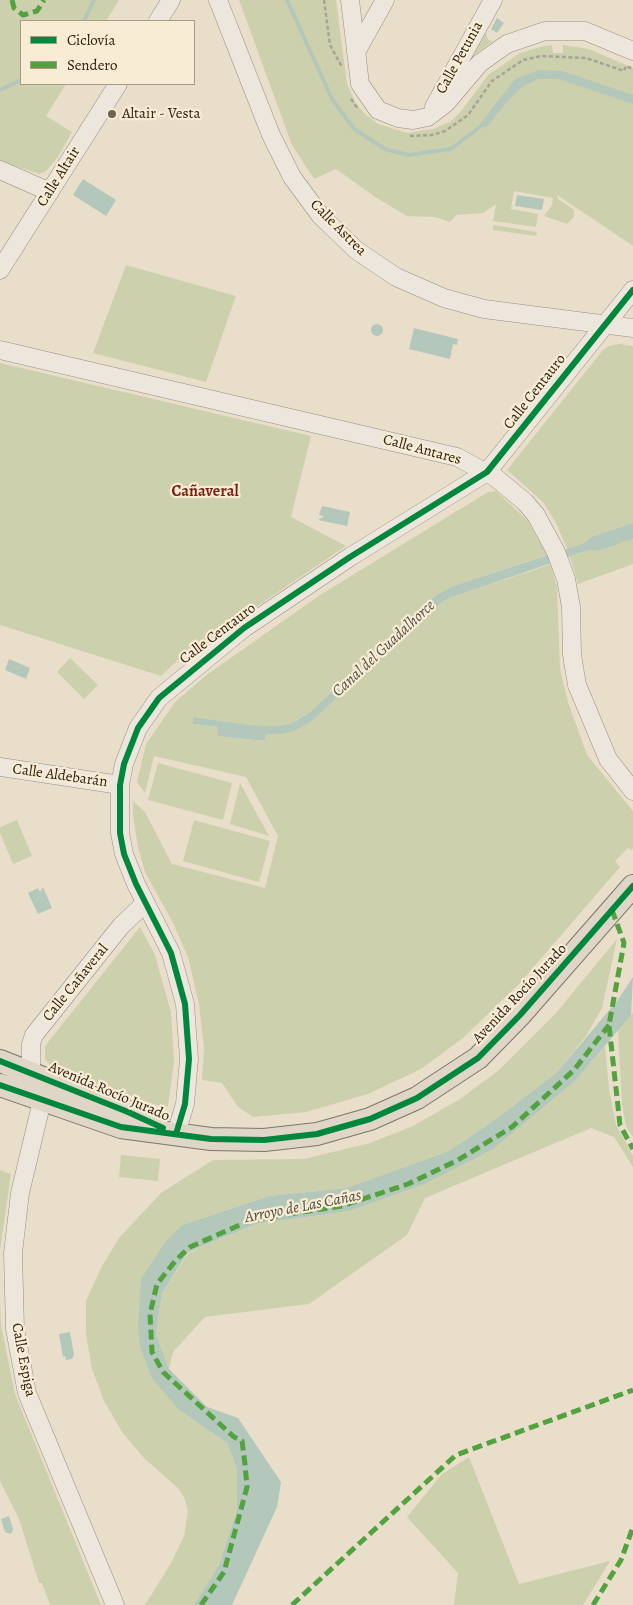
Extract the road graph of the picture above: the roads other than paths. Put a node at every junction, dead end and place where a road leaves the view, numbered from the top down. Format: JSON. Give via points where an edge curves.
{"nodes":[{"id":1,"x":172,"y":0,"type":"edge"},
{"id":2,"x":218,"y":0,"type":"edge"},
{"id":3,"x":493,"y":0,"type":"edge"},
{"id":4,"x":350,"y":3,"type":"edge"},
{"id":5,"x":382,"y":6,"type":"edge"},
{"id":6,"x":159,"y":20,"type":"edge"},
{"id":7,"x":633,"y":51,"type":"edge"},
{"id":8,"x":356,"y":52,"type":"junction"},
{"id":9,"x":117,"y":85,"type":"edge"},
{"id":10,"x":428,"y":117,"type":"junction"},
{"id":11,"x":0,"y":170,"type":"edge"},
{"id":12,"x":50,"y":192,"type":"junction"},
{"id":13,"x":0,"y":270,"type":"edge"},
{"id":14,"x":633,"y":290,"type":"edge"},
{"id":15,"x":604,"y":325,"type":"junction"},
{"id":16,"x":633,"y":328,"type":"edge"},
{"id":17,"x":0,"y":350,"type":"edge"},
{"id":18,"x":487,"y":472,"type":"junction"},
{"id":19,"x":0,"y":767,"type":"edge"},
{"id":20,"x":120,"y":785,"type":"junction"},
{"id":21,"x":633,"y":791,"type":"edge"},
{"id":22,"x":633,"y":886,"type":"edge"},
{"id":23,"x":145,"y":902,"type":"junction"},
{"id":24,"x":0,"y":1061,"type":"edge"},
{"id":25,"x":31,"y":1073,"type":"junction"},
{"id":26,"x":0,"y":1085,"type":"edge"},
{"id":27,"x":42,"y":1100,"type":"junction"},
{"id":28,"x":148,"y":1122,"type":"junction"},
{"id":29,"x":176,"y":1134,"type":"junction"},
{"id":30,"x":115,"y":1605,"type":"edge"}],
"edges":[{"from":1,"to":6,"type":"street"},
{"from":2,"to":15,"type":"street","name":"Calle Astrea","via":[[271,135],[292,177],[320,214],[356,250],[396,277],[444,298],[484,309]]},
{"from":3,"to":10,"type":"street","name":"Calle Petunia"},
{"from":4,"to":5,"type":"street","via":[[359,13],[367,14]]},
{"from":4,"to":8,"type":"street"},
{"from":5,"to":8,"type":"street"},
{"from":7,"to":10,"type":"street","via":[[585,31],[546,31],[507,44],[480,63],[446,103]]},
{"from":8,"to":10,"type":"street","via":[[360,84],[378,110],[398,118]]},
{"from":9,"to":12,"type":"street","name":"Calle Altair"},
{"from":11,"to":12,"type":"street"},
{"from":12,"to":13,"type":"street","name":"Calle Altair"},
{"from":14,"to":15,"type":"street","name":"Calle Centauro"},
{"from":15,"to":16,"type":"street","name":"Calle Astrea"},
{"from":15,"to":18,"type":"street","name":"Calle Centauro"},
{"from":17,"to":18,"type":"street","name":"Calle Antares","via":[[457,457]]},
{"from":18,"to":20,"type":"street","name":"Calle Centauro","via":[[244,628],[187,673],[159,698],[138,728],[124,764]]},
{"from":18,"to":21,"type":"street","name":"Calle Antares","via":[[526,502],[554,547],[571,607],[572,655],[577,685],[608,759]]},
{"from":19,"to":20,"type":"street","name":"Calle Aldebarán"},
{"from":20,"to":23,"type":"street","name":"Calle Centauro","via":[[120,833],[124,854]]},
{"from":22,"to":29,"type":"main road","name":"Avenida Rocío Jurado","via":[[484,1052],[418,1098],[370,1119],[317,1134],[264,1140],[211,1139]]},
{"from":23,"to":25,"type":"street","name":"Calle Cañaveral","via":[[121,926],[34,1035]]},
{"from":23,"to":29,"type":"street","name":"Calle Centauro","via":[[171,953],[185,1004],[189,1059],[185,1104]]},
{"from":24,"to":25,"type":"main road","name":"Avenida Rocío Jurado"},
{"from":25,"to":28,"type":"main road","name":"Avenida Rocío Jurado"},
{"from":26,"to":27,"type":"main road"},
{"from":27,"to":28,"type":"main road","name":"Avenida Rocío Jurado","via":[[60,1098],[130,1121]]},
{"from":27,"to":29,"type":"main road","name":"Avenida Rocío Jurado","via":[[120,1128]]},
{"from":27,"to":30,"type":"street","name":"Calle Espiga","via":[[20,1194],[13,1253],[15,1329],[27,1393]]},
{"from":28,"to":29,"type":"main road","name":"Avenida Rocío Jurado"}]}
